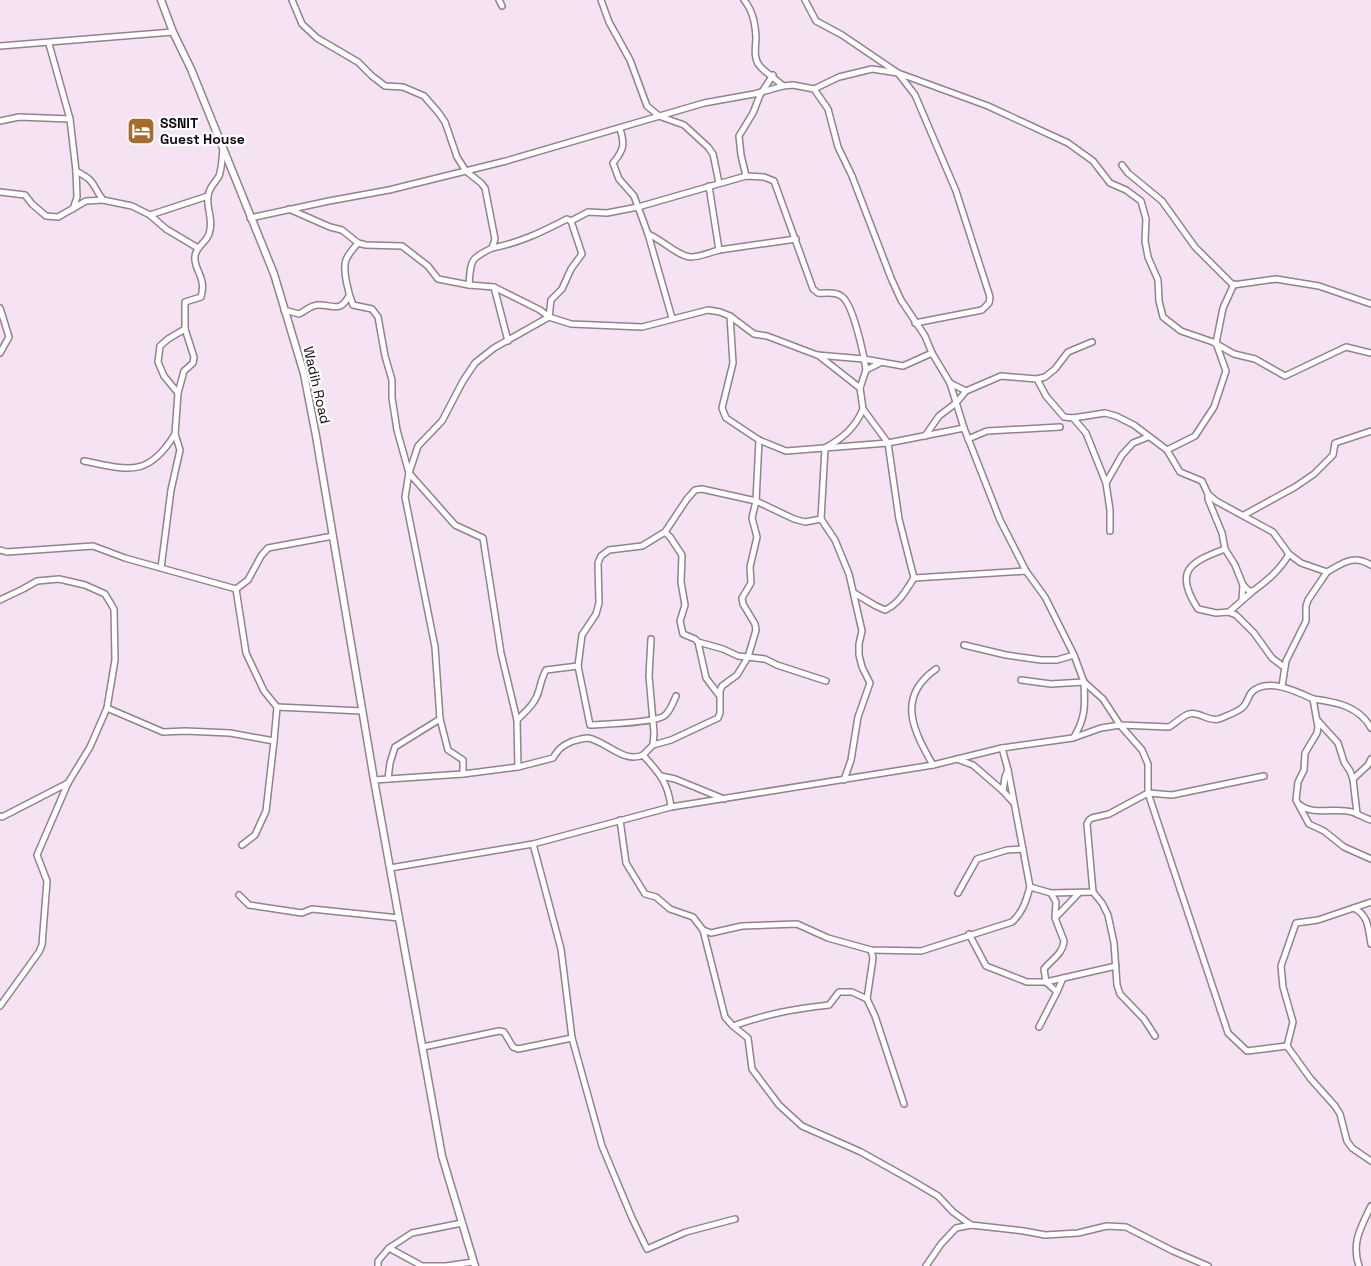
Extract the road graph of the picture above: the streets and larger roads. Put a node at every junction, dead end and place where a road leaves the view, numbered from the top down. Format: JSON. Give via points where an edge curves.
{"nodes":[{"id":1,"x":163,"y":0,"type":"edge"},
{"id":2,"x":292,"y":0,"type":"edge"},
{"id":3,"x":499,"y":0,"type":"edge"},
{"id":4,"x":602,"y":0,"type":"edge"},
{"id":5,"x":744,"y":0,"type":"edge"},
{"id":6,"x":805,"y":0,"type":"edge"},
{"id":7,"x":502,"y":6,"type":"dead end"},
{"id":8,"x":173,"y":32,"type":"junction"},
{"id":9,"x":49,"y":44,"type":"junction"},
{"id":10,"x":0,"y":46,"type":"edge"},
{"id":11,"x":898,"y":73,"type":"junction"},
{"id":12,"x":773,"y":76,"type":"junction"},
{"id":13,"x":783,"y":86,"type":"junction"},
{"id":14,"x":814,"y":88,"type":"junction"},
{"id":15,"x":764,"y":90,"type":"junction"},
{"id":16,"x":659,"y":116,"type":"junction"},
{"id":17,"x":70,"y":119,"type":"junction"},
{"id":18,"x":0,"y":121,"type":"edge"},
{"id":19,"x":620,"y":129,"type":"junction"},
{"id":20,"x":223,"y":149,"type":"junction"},
{"id":21,"x":1122,"y":165,"type":"dead end"},
{"id":22,"x":76,"y":171,"type":"junction"},
{"id":23,"x":466,"y":171,"type":"junction"},
{"id":24,"x":746,"y":176,"type":"junction"},
{"id":25,"x":719,"y":183,"type":"junction"},
{"id":26,"x":709,"y":186,"type":"junction"},
{"id":27,"x":0,"y":192,"type":"edge"},
{"id":28,"x":208,"y":196,"type":"junction"},
{"id":29,"x":103,"y":200,"type":"junction"},
{"id":30,"x":638,"y":207,"type":"junction"},
{"id":31,"x":73,"y":209,"type":"junction"},
{"id":32,"x":289,"y":210,"type":"junction"},
{"id":33,"x":150,"y":215,"type":"junction"},
{"id":34,"x":250,"y":218,"type":"junction"},
{"id":35,"x":570,"y":221,"type":"junction"},
{"id":36,"x":648,"y":234,"type":"junction"},
{"id":37,"x":796,"y":239,"type":"junction"},
{"id":38,"x":358,"y":243,"type":"junction"},
{"id":39,"x":198,"y":248,"type":"junction"},
{"id":40,"x":492,"y":248,"type":"junction"},
{"id":41,"x":719,"y":250,"type":"junction"},
{"id":42,"x":1234,"y":284,"type":"junction"},
{"id":43,"x":469,"y":285,"type":"junction"},
{"id":44,"x":494,"y":287,"type":"junction"},
{"id":45,"x":349,"y":296,"type":"junction"},
{"id":46,"x":1371,"y":304,"type":"edge"},
{"id":47,"x":0,"y":308,"type":"edge"},
{"id":48,"x":284,"y":310,"type":"junction"},
{"id":49,"x":730,"y":316,"type":"junction"},
{"id":50,"x":549,"y":317,"type":"junction"},
{"id":51,"x":672,"y":318,"type":"junction"},
{"id":52,"x":915,"y":323,"type":"junction"},
{"id":53,"x":185,"y":329,"type":"junction"},
{"id":54,"x":508,"y":341,"type":"junction"},
{"id":55,"x":1092,"y":342,"type":"dead end"},
{"id":56,"x":1216,"y":343,"type":"junction"},
{"id":57,"x":0,"y":353,"type":"edge"},
{"id":58,"x":932,"y":353,"type":"junction"},
{"id":59,"x":1371,"y":353,"type":"edge"},
{"id":60,"x":818,"y":355,"type":"junction"},
{"id":61,"x":864,"y":359,"type":"junction"},
{"id":62,"x":880,"y":362,"type":"junction"},
{"id":63,"x":866,"y":370,"type":"junction"},
{"id":64,"x":1037,"y":379,"type":"junction"},
{"id":65,"x":950,"y":383,"type":"junction"},
{"id":66,"x":860,"y":388,"type":"junction"},
{"id":67,"x":966,"y":391,"type":"junction"},
{"id":68,"x":178,"y":393,"type":"junction"},
{"id":69,"x":956,"y":403,"type":"junction"},
{"id":70,"x":863,"y":409,"type":"junction"},
{"id":71,"x":1073,"y":418,"type":"junction"},
{"id":72,"x":1060,"y":427,"type":"dead end"},
{"id":73,"x":964,"y":428,"type":"junction"},
{"id":74,"x":1371,"y":431,"type":"edge"},
{"id":75,"x":176,"y":434,"type":"junction"},
{"id":76,"x":924,"y":436,"type":"junction"},
{"id":77,"x":1148,"y":437,"type":"junction"},
{"id":78,"x":968,"y":439,"type":"junction"},
{"id":79,"x":759,"y":440,"type":"junction"},
{"id":80,"x":888,"y":443,"type":"junction"},
{"id":81,"x":826,"y":448,"type":"junction"},
{"id":82,"x":1167,"y":450,"type":"junction"},
{"id":83,"x":84,"y":461,"type":"dead end"},
{"id":84,"x":408,"y":473,"type":"junction"},
{"id":85,"x":1106,"y":483,"type":"junction"},
{"id":86,"x":1208,"y":494,"type":"junction"},
{"id":87,"x":756,"y":501,"type":"junction"},
{"id":88,"x":1244,"y":515,"type":"junction"},
{"id":89,"x":821,"y":519,"type":"junction"},
{"id":90,"x":1110,"y":531,"type":"dead end"},
{"id":91,"x":665,"y":532,"type":"junction"},
{"id":92,"x":332,"y":536,"type":"junction"},
{"id":93,"x":1225,"y":548,"type":"junction"},
{"id":94,"x":0,"y":550,"type":"edge"},
{"id":95,"x":1289,"y":554,"type":"junction"},
{"id":96,"x":1371,"y":565,"type":"edge"},
{"id":97,"x":161,"y":568,"type":"junction"},
{"id":98,"x":1026,"y":571,"type":"junction"},
{"id":99,"x":1327,"y":572,"type":"junction"},
{"id":100,"x":914,"y":578,"type":"junction"},
{"id":101,"x":1243,"y":584,"type":"junction"},
{"id":102,"x":236,"y":588,"type":"junction"},
{"id":103,"x":1253,"y":592,"type":"junction"},
{"id":104,"x":854,"y":593,"type":"junction"},
{"id":105,"x":0,"y":600,"type":"edge"},
{"id":106,"x":1242,"y":600,"type":"junction"},
{"id":107,"x":1229,"y":612,"type":"junction"},
{"id":108,"x":651,"y":639,"type":"dead end"},
{"id":109,"x":698,"y":642,"type":"junction"},
{"id":110,"x":964,"y":645,"type":"dead end"},
{"id":111,"x":1074,"y":655,"type":"junction"},
{"id":112,"x":748,"y":658,"type":"junction"},
{"id":113,"x":578,"y":666,"type":"junction"},
{"id":114,"x":1284,"y":668,"type":"junction"},
{"id":115,"x":936,"y":669,"type":"dead end"},
{"id":116,"x":1021,"y":680,"type":"dead end"},
{"id":117,"x":826,"y":682,"type":"dead end"},
{"id":118,"x":1084,"y":682,"type":"junction"},
{"id":119,"x":1282,"y":686,"type":"junction"},
{"id":120,"x":719,"y":695,"type":"junction"},
{"id":121,"x":676,"y":696,"type":"dead end"},
{"id":122,"x":1313,"y":699,"type":"junction"},
{"id":123,"x":277,"y":707,"type":"junction"},
{"id":124,"x":107,"y":708,"type":"junction"},
{"id":125,"x":362,"y":711,"type":"junction"},
{"id":126,"x":440,"y":720,"type":"junction"},
{"id":127,"x":517,"y":720,"type":"junction"},
{"id":128,"x":653,"y":720,"type":"junction"},
{"id":129,"x":1318,"y":720,"type":"junction"},
{"id":130,"x":590,"y":725,"type":"junction"},
{"id":131,"x":1120,"y":725,"type":"junction"},
{"id":132,"x":1371,"y":728,"type":"edge"},
{"id":133,"x":589,"y":738,"type":"junction"},
{"id":134,"x":1074,"y":738,"type":"junction"},
{"id":135,"x":274,"y":741,"type":"junction"},
{"id":136,"x":653,"y":745,"type":"junction"},
{"id":137,"x":1002,"y":748,"type":"junction"},
{"id":138,"x":643,"y":755,"type":"junction"},
{"id":139,"x":957,"y":759,"type":"junction"},
{"id":140,"x":1371,"y":759,"type":"edge"},
{"id":141,"x":933,"y":765,"type":"junction"},
{"id":142,"x":518,"y":767,"type":"junction"},
{"id":143,"x":1008,"y":770,"type":"junction"},
{"id":144,"x":463,"y":774,"type":"junction"},
{"id":145,"x":661,"y":776,"type":"junction"},
{"id":146,"x":1264,"y":776,"type":"dead end"},
{"id":147,"x":388,"y":778,"type":"junction"},
{"id":148,"x":1353,"y":779,"type":"junction"},
{"id":149,"x":374,"y":780,"type":"junction"},
{"id":150,"x":844,"y":780,"type":"junction"},
{"id":151,"x":68,"y":783,"type":"junction"},
{"id":152,"x":1002,"y":791,"type":"junction"},
{"id":153,"x":1148,"y":793,"type":"junction"},
{"id":154,"x":724,"y":800,"type":"junction"},
{"id":155,"x":1296,"y":800,"type":"junction"},
{"id":156,"x":1013,"y":802,"type":"junction"},
{"id":157,"x":671,"y":807,"type":"junction"},
{"id":158,"x":1357,"y":814,"type":"junction"},
{"id":159,"x":0,"y":816,"type":"edge"},
{"id":160,"x":620,"y":820,"type":"junction"},
{"id":161,"x":1371,"y":820,"type":"edge"},
{"id":162,"x":533,"y":844,"type":"junction"},
{"id":163,"x":242,"y":845,"type":"dead end"},
{"id":164,"x":1023,"y":849,"type":"junction"},
{"id":165,"x":1371,"y":860,"type":"edge"},
{"id":166,"x":390,"y":868,"type":"junction"},
{"id":167,"x":1030,"y":887,"type":"junction"},
{"id":168,"x":1093,"y":892,"type":"junction"},
{"id":169,"x":958,"y":893,"type":"dead end"},
{"id":170,"x":1051,"y":893,"type":"junction"},
{"id":171,"x":1078,"y":894,"type":"junction"},
{"id":172,"x":239,"y":895,"type":"dead end"},
{"id":173,"x":1371,"y":902,"type":"edge"},
{"id":174,"x":1354,"y":908,"type":"junction"},
{"id":175,"x":398,"y":918,"type":"junction"},
{"id":176,"x":1055,"y":918,"type":"junction"},
{"id":177,"x":703,"y":930,"type":"junction"},
{"id":178,"x":969,"y":934,"type":"junction"},
{"id":179,"x":1371,"y":944,"type":"edge"},
{"id":180,"x":870,"y":950,"type":"junction"},
{"id":181,"x":1116,"y":966,"type":"junction"},
{"id":182,"x":1063,"y":978,"type":"junction"},
{"id":183,"x":1046,"y":982,"type":"junction"},
{"id":184,"x":1057,"y":992,"type":"junction"},
{"id":185,"x":867,"y":1000,"type":"junction"},
{"id":186,"x":0,"y":1006,"type":"edge"},
{"id":187,"x":733,"y":1026,"type":"junction"},
{"id":188,"x":1039,"y":1027,"type":"dead end"},
{"id":189,"x":1154,"y":1036,"type":"dead end"},
{"id":190,"x":572,"y":1038,"type":"junction"},
{"id":191,"x":1287,"y":1046,"type":"junction"},
{"id":192,"x":423,"y":1047,"type":"junction"},
{"id":193,"x":904,"y":1104,"type":"dead end"},
{"id":194,"x":1371,"y":1161,"type":"edge"},
{"id":195,"x":1371,"y":1206,"type":"edge"},
{"id":196,"x":735,"y":1219,"type":"dead end"},
{"id":197,"x":462,"y":1223,"type":"junction"},
{"id":198,"x":972,"y":1225,"type":"junction"},
{"id":199,"x":389,"y":1248,"type":"junction"},
{"id":200,"x":474,"y":1264,"type":"edge"},
{"id":201,"x":378,"y":1266,"type":"edge"},
{"id":202,"x":926,"y":1266,"type":"edge"},
{"id":203,"x":1208,"y":1266,"type":"edge"},
{"id":204,"x":1359,"y":1266,"type":"edge"}],
"edges":[{"from":1,"to":8,"type":"street","name":"Wadih Road"},
{"from":2,"to":23,"type":"street","via":[[302,24],[317,38],[358,62],[384,86],[403,88],[424,96],[445,122],[457,157]]},
{"from":3,"to":7,"type":"street"},
{"from":4,"to":16,"type":"street","via":[[648,106]]},
{"from":5,"to":12,"type":"street","via":[[754,16],[757,63]]},
{"from":6,"to":11,"type":"street","via":[[816,21]]},
{"from":8,"to":9,"type":"street"},
{"from":8,"to":20,"type":"street","name":"Wadih Road"},
{"from":9,"to":10,"type":"street"},
{"from":9,"to":17,"type":"street"},
{"from":11,"to":14,"type":"street","via":[[872,69],[845,75]]},
{"from":11,"to":52,"type":"street","via":[[915,95],[956,191],[990,297],[982,310]]},
{"from":11,"to":56,"type":"street","via":[[988,106],[1068,143],[1093,161],[1110,183],[1141,200],[1146,219],[1148,257],[1158,280],[1163,317],[1181,331]]},
{"from":12,"to":13,"type":"street"},
{"from":12,"to":15,"type":"street"},
{"from":13,"to":14,"type":"street"},
{"from":13,"to":15,"type":"street"},
{"from":14,"to":52,"type":"street","via":[[828,109],[838,147],[867,212],[891,278]]},
{"from":15,"to":16,"type":"street"},
{"from":15,"to":24,"type":"street","via":[[739,136]]},
{"from":16,"to":19,"type":"street"},
{"from":16,"to":25,"type":"street","via":[[684,125],[708,147]]},
{"from":17,"to":18,"type":"street","via":[[19,117]]},
{"from":17,"to":22,"type":"street"},
{"from":19,"to":23,"type":"street"},
{"from":19,"to":30,"type":"street","via":[[622,153],[613,163],[619,179],[634,196]]},
{"from":20,"to":28,"type":"street","via":[[219,175]]},
{"from":20,"to":34,"type":"street","name":"Wadih Road"},
{"from":21,"to":42,"type":"street","via":[[1162,202],[1195,248]]},
{"from":22,"to":29,"type":"street","via":[[94,183]]},
{"from":22,"to":31,"type":"street","via":[[77,197]]},
{"from":23,"to":32,"type":"street"},
{"from":23,"to":40,"type":"street","via":[[484,188],[495,240]]},
{"from":24,"to":25,"type":"street"},
{"from":24,"to":37,"type":"street","via":[[774,181]]},
{"from":25,"to":26,"type":"street"},
{"from":26,"to":30,"type":"street"},
{"from":26,"to":41,"type":"street"},
{"from":27,"to":31,"type":"street","via":[[25,195],[46,216],[58,217]]},
{"from":28,"to":33,"type":"street"},
{"from":28,"to":39,"type":"street","via":[[212,222],[209,236]]},
{"from":29,"to":31,"type":"street","via":[[86,202]]},
{"from":29,"to":33,"type":"street","via":[[132,206]]},
{"from":30,"to":35,"type":"street","via":[[607,213],[588,212]]},
{"from":30,"to":36,"type":"street"},
{"from":32,"to":34,"type":"street"},
{"from":32,"to":38,"type":"street","via":[[342,230]]},
{"from":33,"to":39,"type":"street"},
{"from":34,"to":48,"type":"street","name":"Wadih Road","via":[[274,274]]},
{"from":35,"to":40,"type":"street","via":[[567,219],[513,244]]},
{"from":35,"to":50,"type":"street","via":[[582,254],[562,289],[551,300]]},
{"from":36,"to":41,"type":"street","via":[[690,257]]},
{"from":36,"to":51,"type":"street"},
{"from":37,"to":41,"type":"street"},
{"from":37,"to":61,"type":"street","via":[[813,289],[818,293],[843,296],[849,304]]},
{"from":38,"to":43,"type":"street","via":[[402,246],[428,266],[438,279]]},
{"from":38,"to":45,"type":"street","via":[[345,261]]},
{"from":39,"to":53,"type":"street","via":[[195,260],[204,287],[201,297],[185,302]]},
{"from":40,"to":43,"type":"street","via":[[470,263]]},
{"from":42,"to":46,"type":"street","via":[[1276,279],[1319,286]]},
{"from":42,"to":56,"type":"street","via":[[1223,308]]},
{"from":43,"to":44,"type":"street"},
{"from":44,"to":50,"type":"street"},
{"from":44,"to":54,"type":"street"},
{"from":45,"to":48,"type":"street","via":[[336,308],[317,305],[299,314]]},
{"from":45,"to":84,"type":"street","via":[[353,305],[372,309],[378,317]]},
{"from":47,"to":57,"type":"street","via":[[9,337]]},
{"from":48,"to":92,"type":"street","name":"Wadih Road","via":[[304,374]]},
{"from":49,"to":51,"type":"street","via":[[708,310]]},
{"from":49,"to":60,"type":"street","via":[[754,334]]},
{"from":49,"to":79,"type":"street","via":[[733,363],[722,408],[726,418]]},
{"from":50,"to":51,"type":"street","via":[[571,324],[642,327]]},
{"from":50,"to":54,"type":"street"},
{"from":52,"to":58,"type":"street"},
{"from":53,"to":68,"type":"street","via":[[194,357],[193,363],[184,371]]},
{"from":53,"to":68,"type":"street","via":[[160,346],[158,362],[164,376]]},
{"from":54,"to":84,"type":"street","via":[[475,363],[442,421],[418,446]]},
{"from":55,"to":64,"type":"street","via":[[1068,352],[1055,369]]},
{"from":56,"to":59,"type":"street","via":[[1285,376],[1346,347]]},
{"from":56,"to":82,"type":"street","via":[[1226,371],[1214,407],[1195,436]]},
{"from":58,"to":62,"type":"street","via":[[903,366]]},
{"from":58,"to":65,"type":"street"},
{"from":60,"to":61,"type":"street"},
{"from":60,"to":66,"type":"street"},
{"from":61,"to":62,"type":"street"},
{"from":61,"to":63,"type":"street"},
{"from":62,"to":63,"type":"street"},
{"from":63,"to":66,"type":"street"},
{"from":64,"to":67,"type":"street","via":[[1001,376]]},
{"from":64,"to":71,"type":"street","via":[[1057,411],[1064,417]]},
{"from":65,"to":67,"type":"street"},
{"from":65,"to":69,"type":"street"},
{"from":66,"to":70,"type":"street"},
{"from":67,"to":69,"type":"street"},
{"from":68,"to":75,"type":"street"},
{"from":69,"to":73,"type":"street"},
{"from":69,"to":76,"type":"street","via":[[939,416]]},
{"from":70,"to":80,"type":"street"},
{"from":70,"to":81,"type":"street","via":[[851,429]]},
{"from":71,"to":77,"type":"street","via":[[1110,414],[1134,425]]},
{"from":71,"to":85,"type":"street","via":[[1086,432]]},
{"from":72,"to":78,"type":"street","via":[[987,431]]},
{"from":73,"to":76,"type":"street"},
{"from":73,"to":78,"type":"street"},
{"from":74,"to":88,"type":"street","via":[[1335,443],[1333,455],[1314,474]]},
{"from":75,"to":83,"type":"street","via":[[159,456],[137,468],[125,470]]},
{"from":75,"to":97,"type":"street","via":[[180,450],[171,490]]},
{"from":76,"to":80,"type":"street"},
{"from":77,"to":82,"type":"street"},
{"from":77,"to":85,"type":"street","via":[[1133,443],[1122,455]]},
{"from":78,"to":98,"type":"street","via":[[1000,520]]},
{"from":79,"to":81,"type":"street","via":[[786,451]]},
{"from":79,"to":87,"type":"street"},
{"from":80,"to":81,"type":"street"},
{"from":80,"to":100,"type":"street","via":[[899,519]]},
{"from":81,"to":89,"type":"street"},
{"from":82,"to":86,"type":"street","via":[[1180,472],[1202,481]]},
{"from":84,"to":126,"type":"street","via":[[405,497],[435,647]]},
{"from":84,"to":127,"type":"street","via":[[455,526],[483,538],[501,653]]},
{"from":85,"to":90,"type":"street"},
{"from":86,"to":88,"type":"street"},
{"from":86,"to":93,"type":"street"},
{"from":87,"to":89,"type":"street","via":[[794,519],[805,522]]},
{"from":87,"to":91,"type":"street","via":[[695,490]]},
{"from":87,"to":112,"type":"street","via":[[752,518],[757,537],[750,567],[751,583],[742,598],[756,630]]},
{"from":88,"to":95,"type":"street","via":[[1272,532]]},
{"from":89,"to":104,"type":"street","via":[[835,540]]},
{"from":91,"to":109,"type":"street","via":[[682,555],[681,582],[685,605],[680,621],[683,634]]},
{"from":91,"to":113,"type":"street","via":[[642,546],[609,550],[601,556],[598,563],[599,603],[596,614],[582,635]]},
{"from":92,"to":102,"type":"street","via":[[268,548],[248,580]]},
{"from":92,"to":125,"type":"street","name":"Wadih Road"},
{"from":93,"to":101,"type":"street"},
{"from":93,"to":107,"type":"street","via":[[1192,565],[1188,587],[1198,609]]},
{"from":94,"to":97,"type":"street","via":[[93,546]]},
{"from":95,"to":99,"type":"street","via":[[1301,563]]},
{"from":95,"to":103,"type":"street","via":[[1282,566]]},
{"from":96,"to":99,"type":"street","via":[[1349,559]]},
{"from":97,"to":102,"type":"street"},
{"from":98,"to":100,"type":"street"},
{"from":98,"to":111,"type":"street","via":[[1045,597]]},
{"from":99,"to":114,"type":"street","via":[[1308,600],[1306,621]]},
{"from":100,"to":104,"type":"street","via":[[904,595],[885,610]]},
{"from":101,"to":103,"type":"street"},
{"from":101,"to":106,"type":"street"},
{"from":102,"to":123,"type":"street","via":[[246,653],[264,690]]},
{"from":103,"to":106,"type":"street"},
{"from":104,"to":150,"type":"street","via":[[862,631],[859,655],[870,683],[858,717]]},
{"from":105,"to":124,"type":"street","via":[[37,581],[52,579],[71,581],[105,594],[114,609],[115,660]]},
{"from":106,"to":107,"type":"street"},
{"from":107,"to":114,"type":"street","via":[[1242,620]]},
{"from":108,"to":128,"type":"street","via":[[649,676]]},
{"from":109,"to":112,"type":"street"},
{"from":109,"to":120,"type":"street","via":[[706,678]]},
{"from":110,"to":111,"type":"street","via":[[1041,660]]},
{"from":111,"to":118,"type":"street"},
{"from":112,"to":117,"type":"street","via":[[765,659]]},
{"from":112,"to":120,"type":"street","via":[[737,675],[722,686]]},
{"from":113,"to":127,"type":"street","via":[[546,670],[531,707]]},
{"from":113,"to":130,"type":"street"},
{"from":114,"to":119,"type":"street"},
{"from":115,"to":141,"type":"street","via":[[919,684],[911,710],[917,733]]},
{"from":116,"to":118,"type":"street","via":[[1051,684]]},
{"from":118,"to":131,"type":"street","via":[[1103,699]]},
{"from":118,"to":134,"type":"street","via":[[1085,709]]},
{"from":119,"to":122,"type":"street"},
{"from":119,"to":131,"type":"street","via":[[1256,689],[1243,707],[1218,719],[1194,713],[1169,727]]},
{"from":120,"to":136,"type":"street","via":[[718,718]]},
{"from":121,"to":128,"type":"street","via":[[664,716]]},
{"from":122,"to":129,"type":"street"},
{"from":122,"to":132,"type":"street","via":[[1352,708]]},
{"from":123,"to":125,"type":"street"},
{"from":123,"to":135,"type":"street"},
{"from":124,"to":135,"type":"street","via":[[163,732],[230,733]]},
{"from":124,"to":151,"type":"street","via":[[90,747]]},
{"from":125,"to":149,"type":"street","name":"Wadih Road"},
{"from":126,"to":144,"type":"street","via":[[448,750],[463,760]]},
{"from":126,"to":147,"type":"street","via":[[396,747]]},
{"from":127,"to":142,"type":"street"},
{"from":128,"to":130,"type":"street"},
{"from":128,"to":136,"type":"street"},
{"from":129,"to":148,"type":"street","via":[[1338,743]]},
{"from":129,"to":155,"type":"street","via":[[1317,734],[1305,753]]},
{"from":130,"to":133,"type":"street"},
{"from":131,"to":134,"type":"street"},
{"from":131,"to":153,"type":"street","via":[[1142,750],[1148,764]]},
{"from":133,"to":138,"type":"street","via":[[629,756],[637,758]]},
{"from":133,"to":142,"type":"street","via":[[560,746],[553,758]]},
{"from":134,"to":137,"type":"street"},
{"from":135,"to":163,"type":"street","via":[[266,811],[255,835]]},
{"from":136,"to":138,"type":"street"},
{"from":137,"to":139,"type":"street"},
{"from":137,"to":143,"type":"street"},
{"from":138,"to":145,"type":"street"},
{"from":139,"to":141,"type":"street"},
{"from":139,"to":152,"type":"street","via":[[973,765]]},
{"from":140,"to":148,"type":"street"},
{"from":141,"to":150,"type":"street"},
{"from":142,"to":144,"type":"street"},
{"from":143,"to":152,"type":"street"},
{"from":143,"to":156,"type":"street"},
{"from":144,"to":147,"type":"street"},
{"from":145,"to":154,"type":"street"},
{"from":145,"to":157,"type":"street"},
{"from":146,"to":153,"type":"street","via":[[1172,795]]},
{"from":147,"to":149,"type":"street"},
{"from":148,"to":158,"type":"street"},
{"from":149,"to":166,"type":"street","name":"Wadih Road"},
{"from":150,"to":154,"type":"street"},
{"from":151,"to":159,"type":"street"},
{"from":151,"to":186,"type":"street","via":[[36,854],[47,880],[42,945]]},
{"from":152,"to":156,"type":"street"},
{"from":153,"to":168,"type":"street","via":[[1109,814],[1089,820]]},
{"from":153,"to":191,"type":"street","via":[[1228,1033],[1247,1051]]},
{"from":154,"to":157,"type":"street"},
{"from":155,"to":158,"type":"street","via":[[1306,809]]},
{"from":155,"to":165,"type":"street","via":[[1309,824]]},
{"from":156,"to":164,"type":"street"},
{"from":157,"to":160,"type":"street"},
{"from":158,"to":161,"type":"street"},
{"from":160,"to":162,"type":"street"},
{"from":160,"to":177,"type":"street","via":[[626,863],[645,894],[656,897],[670,909],[693,917]]},
{"from":162,"to":166,"type":"street"},
{"from":162,"to":190,"type":"street","via":[[561,949]]},
{"from":164,"to":167,"type":"street"},
{"from":164,"to":169,"type":"street","via":[[1006,850],[977,859]]},
{"from":166,"to":175,"type":"street","name":"Wadih Road"},
{"from":167,"to":170,"type":"street"},
{"from":167,"to":178,"type":"street","via":[[1020,914],[1012,922]]},
{"from":168,"to":171,"type":"street"},
{"from":168,"to":181,"type":"street","via":[[1108,915]]},
{"from":170,"to":171,"type":"street"},
{"from":170,"to":176,"type":"street","via":[[1056,902]]},
{"from":171,"to":176,"type":"street"},
{"from":172,"to":175,"type":"street","via":[[248,905],[302,913],[312,909]]},
{"from":173,"to":174,"type":"street"},
{"from":174,"to":179,"type":"street","via":[[1367,920]]},
{"from":174,"to":191,"type":"street","via":[[1318,920],[1296,923],[1281,966],[1293,1022]]},
{"from":175,"to":192,"type":"street","name":"Wadih Road"},
{"from":176,"to":183,"type":"street","via":[[1064,946],[1044,969]]},
{"from":177,"to":180,"type":"street","via":[[711,933],[742,926],[797,924],[828,938]]},
{"from":177,"to":187,"type":"street","via":[[722,1006]]},
{"from":178,"to":180,"type":"street","via":[[921,951]]},
{"from":178,"to":183,"type":"street","via":[[986,966],[1027,982]]},
{"from":180,"to":185,"type":"street","via":[[873,958]]},
{"from":181,"to":182,"type":"street"},
{"from":181,"to":189,"type":"street","via":[[1120,994],[1144,1019]]},
{"from":182,"to":183,"type":"street"},
{"from":182,"to":184,"type":"street"},
{"from":183,"to":184,"type":"street"},
{"from":184,"to":188,"type":"street"},
{"from":185,"to":187,"type":"street","via":[[852,992],[839,992],[829,1005],[768,1014]]},
{"from":185,"to":193,"type":"street","via":[[876,1016]]},
{"from":187,"to":198,"type":"street","via":[[748,1038],[752,1069],[779,1105],[802,1126],[861,1152],[911,1180],[938,1196]]},
{"from":190,"to":192,"type":"street","via":[[518,1049],[513,1047],[504,1032],[499,1031]]},
{"from":190,"to":196,"type":"street","via":[[602,1146],[647,1249],[686,1232]]},
{"from":191,"to":194,"type":"street","via":[[1335,1106],[1352,1148]]},
{"from":192,"to":197,"type":"street","name":"Wadih Road","via":[[442,1156]]},
{"from":195,"to":204,"type":"street","via":[[1357,1236],[1355,1255]]},
{"from":197,"to":199,"type":"street","via":[[412,1232]]},
{"from":197,"to":200,"type":"street","name":"Wadih Road"},
{"from":198,"to":202,"type":"street","via":[[956,1228]]},
{"from":198,"to":203,"type":"street","via":[[1045,1235],[1078,1233],[1107,1226],[1126,1227]]},
{"from":199,"to":200,"type":"street","via":[[422,1266]]},
{"from":199,"to":201,"type":"street","via":[[378,1261]]}]}
